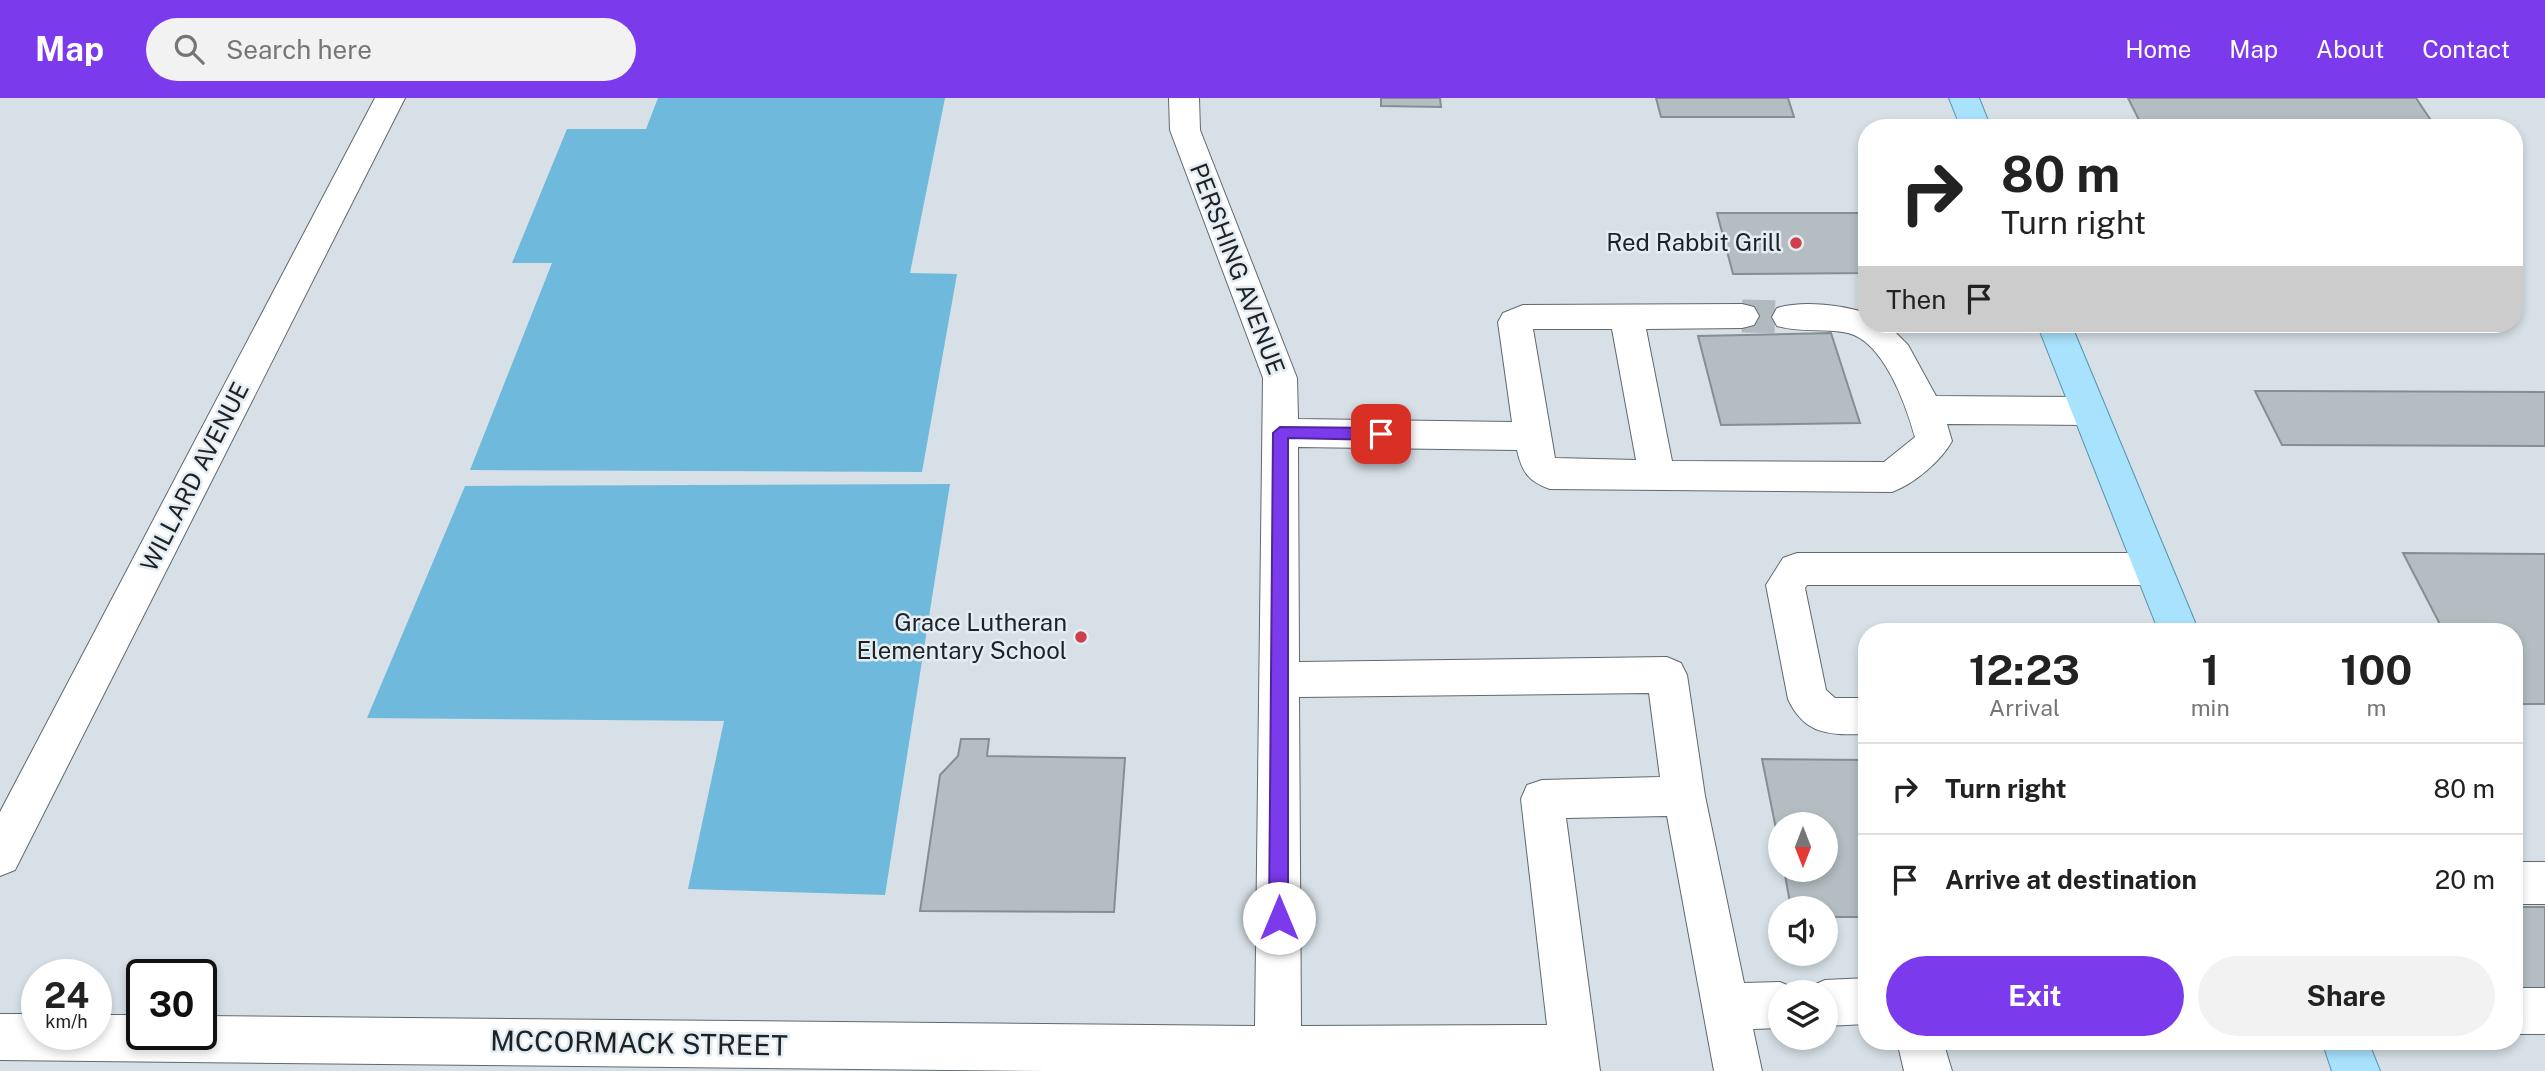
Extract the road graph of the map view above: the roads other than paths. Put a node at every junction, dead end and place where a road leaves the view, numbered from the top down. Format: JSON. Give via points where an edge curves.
{"nodes":[{"id":1,"x":390,"y":98,"type":"edge"},
{"id":2,"x":1184,"y":98,"type":"edge"},
{"id":3,"x":1964,"y":98,"type":"edge"},
{"id":4,"x":1972,"y":119,"type":"edge"},
{"id":5,"x":1626,"y":315,"type":"junction"},
{"id":6,"x":1742,"y":316,"type":"tunnel mouth"},
{"id":7,"x":1790,"y":317,"type":"tunnel mouth"},
{"id":8,"x":1858,"y":323,"type":"edge"},
{"id":9,"x":1873,"y":333,"type":"edge"},
{"id":10,"x":2058,"y":333,"type":"edge"},
{"id":11,"x":1926,"y":410,"type":"junction"},
{"id":12,"x":2088,"y":411,"type":"junction"},
{"id":13,"x":1280,"y":433,"type":"junction"},
{"id":14,"x":1532,"y":436,"type":"junction"},
{"id":15,"x":1657,"y":477,"type":"junction"},
{"id":16,"x":2153,"y":569,"type":"junction"},
{"id":17,"x":2175,"y":623,"type":"edge"},
{"id":18,"x":1280,"y":680,"type":"junction"},
{"id":19,"x":1858,"y":716,"type":"edge"},
{"id":20,"x":1685,"y":796,"type":"junction"},
{"id":21,"x":0,"y":856,"type":"edge"},
{"id":22,"x":2523,"y":883,"type":"edge"},
{"id":23,"x":2545,"y":883,"type":"edge"},
{"id":24,"x":1858,"y":1001,"type":"edge"},
{"id":25,"x":1838,"y":1002,"type":"edge"},
{"id":26,"x":1768,"y":1005,"type":"edge"},
{"id":27,"x":1727,"y":1007,"type":"junction"},
{"id":28,"x":2523,"y":1011,"type":"edge"},
{"id":29,"x":2545,"y":1011,"type":"edge"},
{"id":30,"x":0,"y":1037,"type":"edge"},
{"id":31,"x":1922,"y":1050,"type":"edge"},
{"id":32,"x":2348,"y":1050,"type":"edge"},
{"id":33,"x":1574,"y":1060,"type":"edge"},
{"id":34,"x":1278,"y":1061,"type":"edge"},
{"id":35,"x":1738,"y":1071,"type":"edge"},
{"id":36,"x":1928,"y":1071,"type":"edge"},
{"id":37,"x":2356,"y":1071,"type":"edge"}],
"edges":[{"from":1,"to":21,"type":"street","name":"WILLARD AVENUE"},
{"from":2,"to":13,"type":"street","name":"PERSHING AVENUE","via":[[1185,130],[1280,377]]},
{"from":3,"to":4,"type":"main road"},
{"from":5,"to":6,"type":"street"},
{"from":5,"to":14,"type":"street","via":[[1523,317],[1515,322]]},
{"from":5,"to":15,"type":"street"},
{"from":7,"to":8,"type":"street"},
{"from":9,"to":11,"type":"street","via":[[1891,345]]},
{"from":10,"to":12,"type":"main road"},
{"from":11,"to":12,"type":"street"},
{"from":11,"to":15,"type":"street","via":[[1934,441],[1892,477]]},
{"from":12,"to":16,"type":"main road"},
{"from":13,"to":14,"type":"street"},
{"from":13,"to":18,"type":"street","name":"PERSHING AVENUE"},
{"from":14,"to":15,"type":"street","via":[[1539,466],[1550,474]]},
{"from":16,"to":17,"type":"main road"},
{"from":16,"to":19,"type":"street","via":[[1797,569],[1785,585],[1808,699],[1827,716]]},
{"from":18,"to":20,"type":"street","via":[[1667,675]]},
{"from":18,"to":34,"type":"street","name":"PERSHING AVENUE"},
{"from":20,"to":27,"type":"street"},
{"from":20,"to":33,"type":"street","via":[[1542,799]]},
{"from":22,"to":23,"type":"street"},
{"from":24,"to":25,"type":"street"},
{"from":26,"to":27,"type":"street"},
{"from":27,"to":35,"type":"street"},
{"from":28,"to":29,"type":"street"},
{"from":30,"to":34,"type":"street","name":"MCCORMACK STREET"},
{"from":31,"to":36,"type":"street"},
{"from":32,"to":37,"type":"main road"},
{"from":33,"to":34,"type":"street","name":"MCCORMACK STREET"}]}
